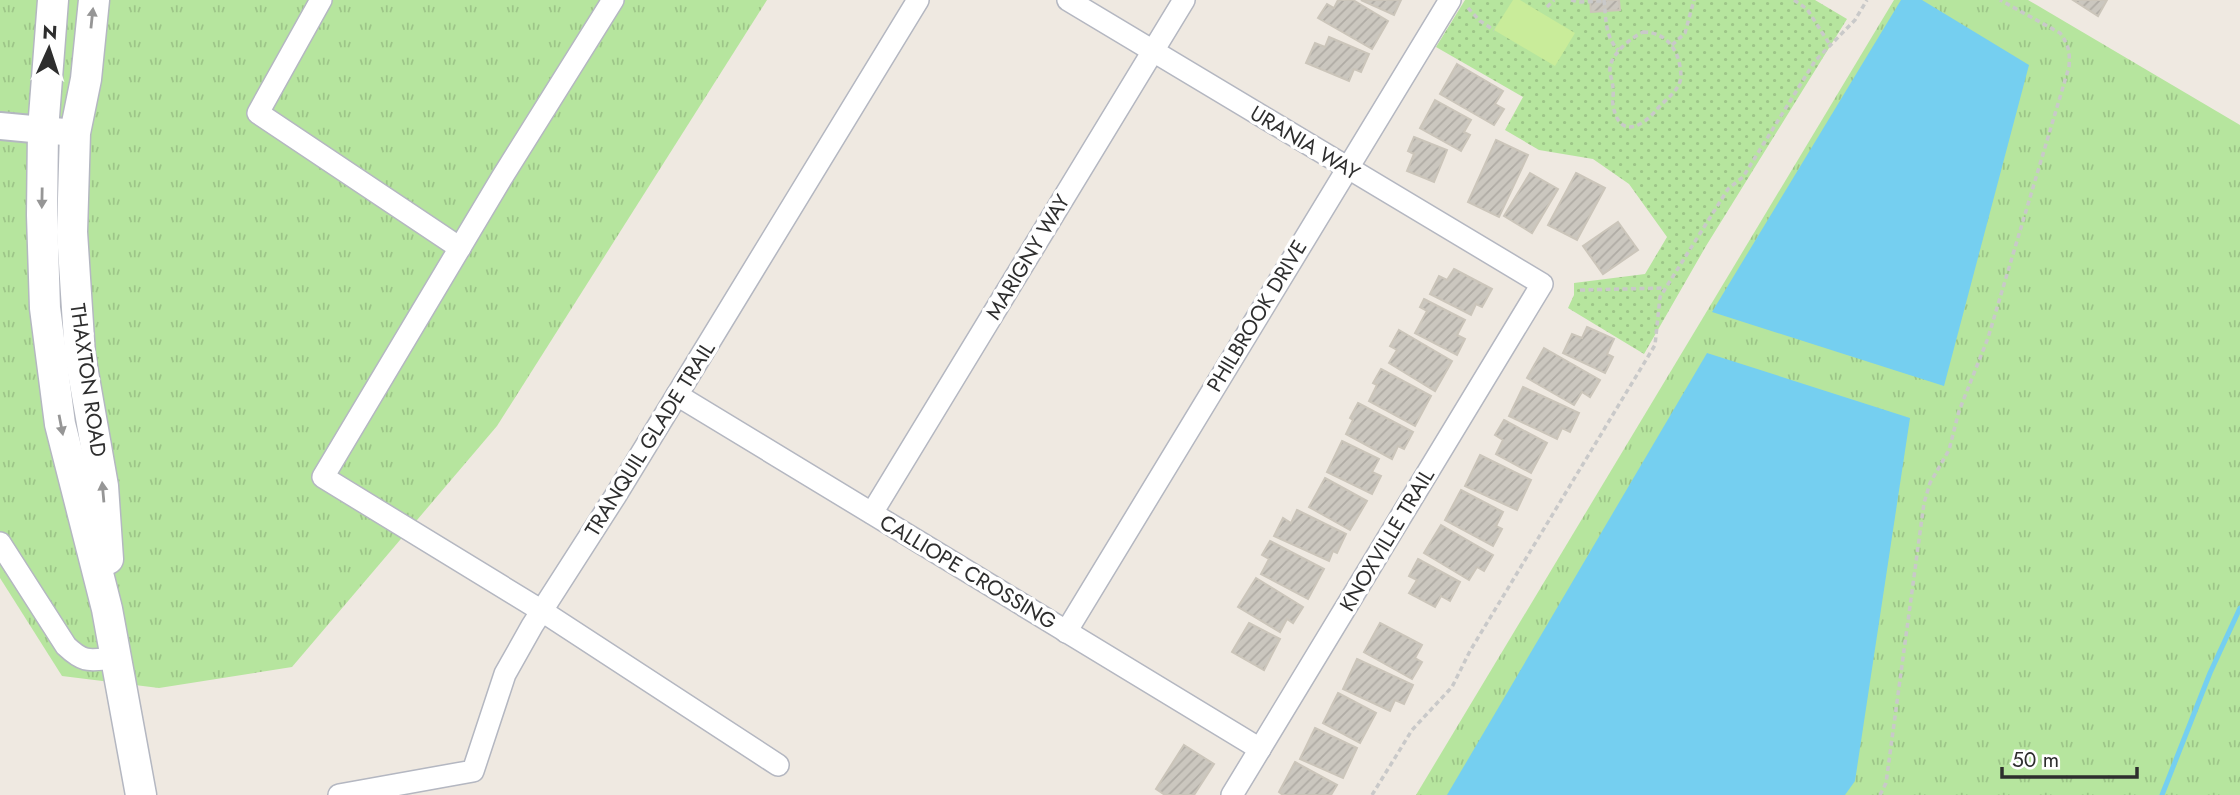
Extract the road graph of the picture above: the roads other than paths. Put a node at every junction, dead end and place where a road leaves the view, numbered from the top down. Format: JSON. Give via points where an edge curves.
{"nodes":[{"id":1,"x":53,"y":0,"type":"edge"},
{"id":2,"x":94,"y":0,"type":"edge"},
{"id":3,"x":321,"y":0,"type":"edge"},
{"id":4,"x":613,"y":0,"type":"edge"},
{"id":5,"x":918,"y":0,"type":"edge"},
{"id":6,"x":1068,"y":0,"type":"edge"},
{"id":7,"x":1184,"y":0,"type":"edge"},
{"id":8,"x":1458,"y":3,"type":"edge"},
{"id":9,"x":1153,"y":51,"type":"junction"},
{"id":10,"x":0,"y":126,"type":"edge"},
{"id":11,"x":43,"y":130,"type":"junction"},
{"id":12,"x":75,"y":133,"type":"junction"},
{"id":13,"x":1347,"y":168,"type":"junction"},
{"id":14,"x":460,"y":248,"type":"junction"},
{"id":15,"x":1542,"y":285,"type":"joint"},
{"id":16,"x":677,"y":395,"type":"junction"},
{"id":17,"x":872,"y":513,"type":"junction"},
{"id":18,"x":0,"y":543,"type":"edge"},
{"id":19,"x":542,"y":611,"type":"junction"},
{"id":20,"x":1066,"y":632,"type":"junction"},
{"id":21,"x":114,"y":657,"type":"junction"},
{"id":22,"x":1260,"y":749,"type":"junction"},
{"id":23,"x":778,"y":765,"type":"dead end"},
{"id":24,"x":143,"y":794,"type":"edge"},
{"id":25,"x":342,"y":795,"type":"edge"},
{"id":26,"x":1232,"y":795,"type":"edge"}],
"edges":[{"from":1,"to":11,"type":"main road","name":"THAXTON ROAD"},
{"from":12,"to":2,"type":"main road","name":"THAXTON ROAD","one_way":true},
{"from":3,"to":14,"type":"street","via":[[258,113]]},
{"from":4,"to":14,"type":"street"},
{"from":5,"to":16,"type":"street","name":"TRANQUIL GLADE TRAIL"},
{"from":6,"to":9,"type":"street","name":"URANIA WAY"},
{"from":7,"to":9,"type":"street","name":"MARIGNY WAY"},
{"from":8,"to":13,"type":"street","name":"PHILBROOK DRIVE"},
{"from":9,"to":13,"type":"street","name":"URANIA WAY"},
{"from":9,"to":17,"type":"street","name":"MARIGNY WAY"},
{"from":10,"to":11,"type":"street"},
{"from":11,"to":12,"type":"street"},
{"from":11,"to":21,"type":"main road","name":"THAXTON ROAD","one_way":true,"via":[[45,309],[58,411],[107,609]]},
{"from":21,"to":12,"type":"main road","name":"THAXTON ROAD","one_way":true,"via":[[103,486],[80,355],[73,270]]},
{"from":13,"to":15,"type":"street","name":"URANIA WAY"},
{"from":13,"to":20,"type":"street","name":"PHILBROOK DRIVE"},
{"from":14,"to":19,"type":"street","via":[[323,477]]},
{"from":15,"to":22,"type":"street","name":"KNOXVILLE TRAIL"},
{"from":16,"to":17,"type":"street","name":"CALLIOPE CROSSING"},
{"from":16,"to":19,"type":"street","name":"TRANQUIL GLADE TRAIL"},
{"from":17,"to":20,"type":"street","name":"CALLIOPE CROSSING"},
{"from":18,"to":21,"type":"street","via":[[66,646],[79,658]]},
{"from":19,"to":23,"type":"street"},
{"from":19,"to":25,"type":"street","name":"TRANQUIL GLADE TRAIL","via":[[505,674],[472,771]]},
{"from":20,"to":22,"type":"street","name":"CALLIOPE CROSSING"},
{"from":21,"to":24,"type":"main road","name":"THAXTON ROAD"},
{"from":22,"to":26,"type":"street","name":"KNOXVILLE TRAIL"}]}
